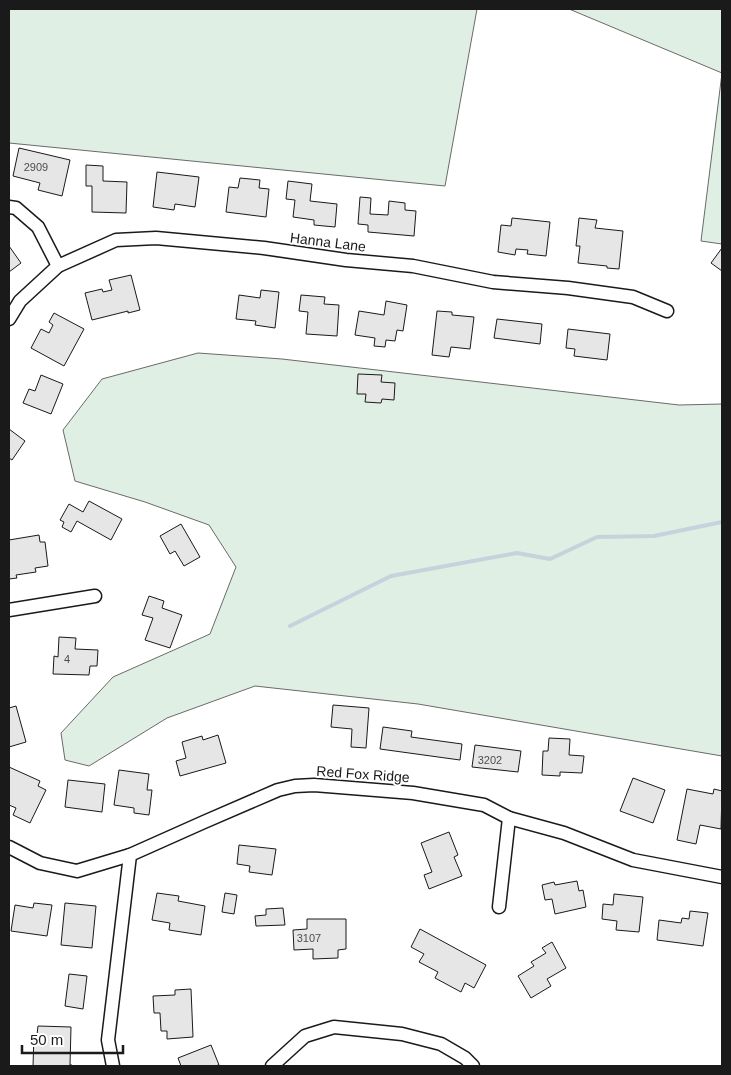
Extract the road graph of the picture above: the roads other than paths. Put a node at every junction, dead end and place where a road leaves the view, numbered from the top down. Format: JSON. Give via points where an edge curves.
{"nodes":[{"id":1,"x":9,"y":207,"type":"edge"},
{"id":2,"x":58,"y":266,"type":"junction"},
{"id":3,"x":667,"y":312,"type":"dead end"},
{"id":4,"x":9,"y":319,"type":"edge"},
{"id":5,"x":95,"y":596,"type":"dead end"},
{"id":6,"x":9,"y":610,"type":"edge"},
{"id":7,"x":510,"y":818,"type":"junction"},
{"id":8,"x":9,"y":847,"type":"edge"},
{"id":9,"x":130,"y":855,"type":"junction"},
{"id":10,"x":722,"y":877,"type":"edge"},
{"id":11,"x":499,"y":907,"type":"dead end"},
{"id":12,"x":113,"y":1066,"type":"edge"},
{"id":13,"x":272,"y":1066,"type":"edge"},
{"id":14,"x":473,"y":1066,"type":"edge"}],
"edges":[{"from":1,"to":2,"type":"street","via":[[16,208],[38,227]]},
{"from":2,"to":3,"type":"street","name":"Hanna Lane","via":[[116,240],[156,238],[413,266],[493,282],[633,297]]},
{"from":2,"to":4,"type":"street","name":"Hanna Lane","via":[[20,301]]},
{"from":5,"to":6,"type":"street"},
{"from":7,"to":9,"type":"street","name":"Red Fox Ridge","via":[[484,805],[412,793],[295,786],[249,802]]},
{"from":7,"to":10,"type":"street","name":"Red Fox Ridge","via":[[564,833],[633,860]]},
{"from":7,"to":11,"type":"street"},
{"from":8,"to":9,"type":"street","name":"Red Fox Ridge","via":[[40,863],[77,871]]},
{"from":9,"to":12,"type":"street","via":[[108,1040]]},
{"from":13,"to":14,"type":"street","via":[[305,1036],[334,1027],[402,1034],[441,1044]]}]}
